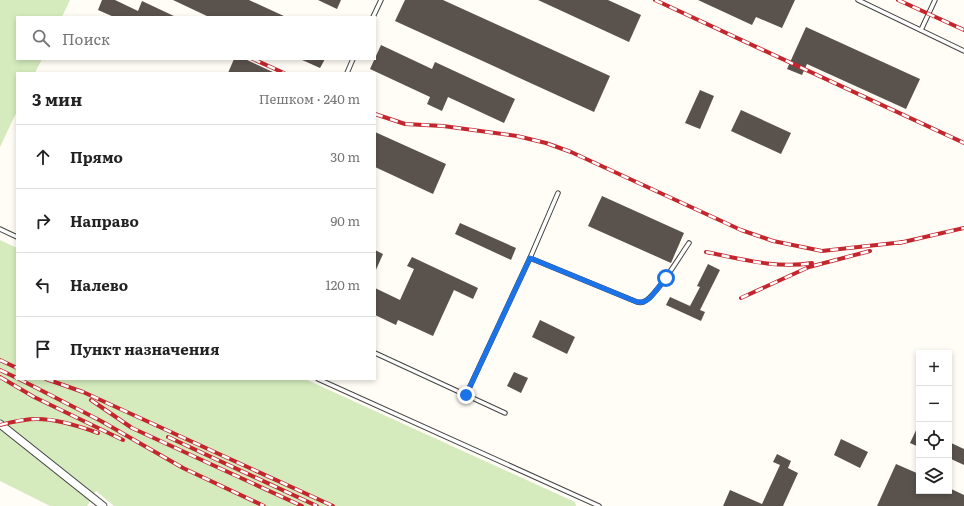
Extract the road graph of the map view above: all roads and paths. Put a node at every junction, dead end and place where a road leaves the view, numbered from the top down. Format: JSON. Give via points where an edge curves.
{"nodes":[{"id":1,"x":381,"y":0,"type":"edge"},
{"id":2,"x":858,"y":0,"type":"edge"},
{"id":3,"x":935,"y":0,"type":"edge"},
{"id":4,"x":373,"y":16,"type":"edge"},
{"id":5,"x":921,"y":30,"type":"junction"},
{"id":6,"x":964,"y":51,"type":"edge"},
{"id":7,"x":353,"y":60,"type":"edge"},
{"id":8,"x":347,"y":72,"type":"edge"},
{"id":9,"x":558,"y":193,"type":"dead end"},
{"id":10,"x":0,"y":229,"type":"edge"},
{"id":11,"x":16,"y":237,"type":"edge"},
{"id":12,"x":689,"y":243,"type":"dead end"},
{"id":13,"x":530,"y":258,"type":"junction"},
{"id":14,"x":376,"y":353,"type":"edge"},
{"id":15,"x":320,"y":380,"type":"edge"},
{"id":16,"x":466,"y":395,"type":"junction"},
{"id":17,"x":505,"y":413,"type":"dead end"},
{"id":18,"x":0,"y":424,"type":"edge"},
{"id":19,"x":103,"y":506,"type":"edge"},
{"id":20,"x":599,"y":506,"type":"edge"}],
"edges":[{"from":1,"to":4,"type":"lane"},
{"from":2,"to":5,"type":"lane"},
{"from":3,"to":5,"type":"lane"},
{"from":5,"to":6,"type":"lane"},
{"from":7,"to":8,"type":"lane"},
{"from":9,"to":13,"type":"lane"},
{"from":10,"to":11,"type":"lane"},
{"from":12,"to":13,"type":"lane","via":[[666,278],[644,302],[637,302]]},
{"from":13,"to":16,"type":"lane"},
{"from":14,"to":16,"type":"lane"},
{"from":15,"to":20,"type":"lane"},
{"from":16,"to":17,"type":"lane"},
{"from":18,"to":19,"type":"street"}]}
